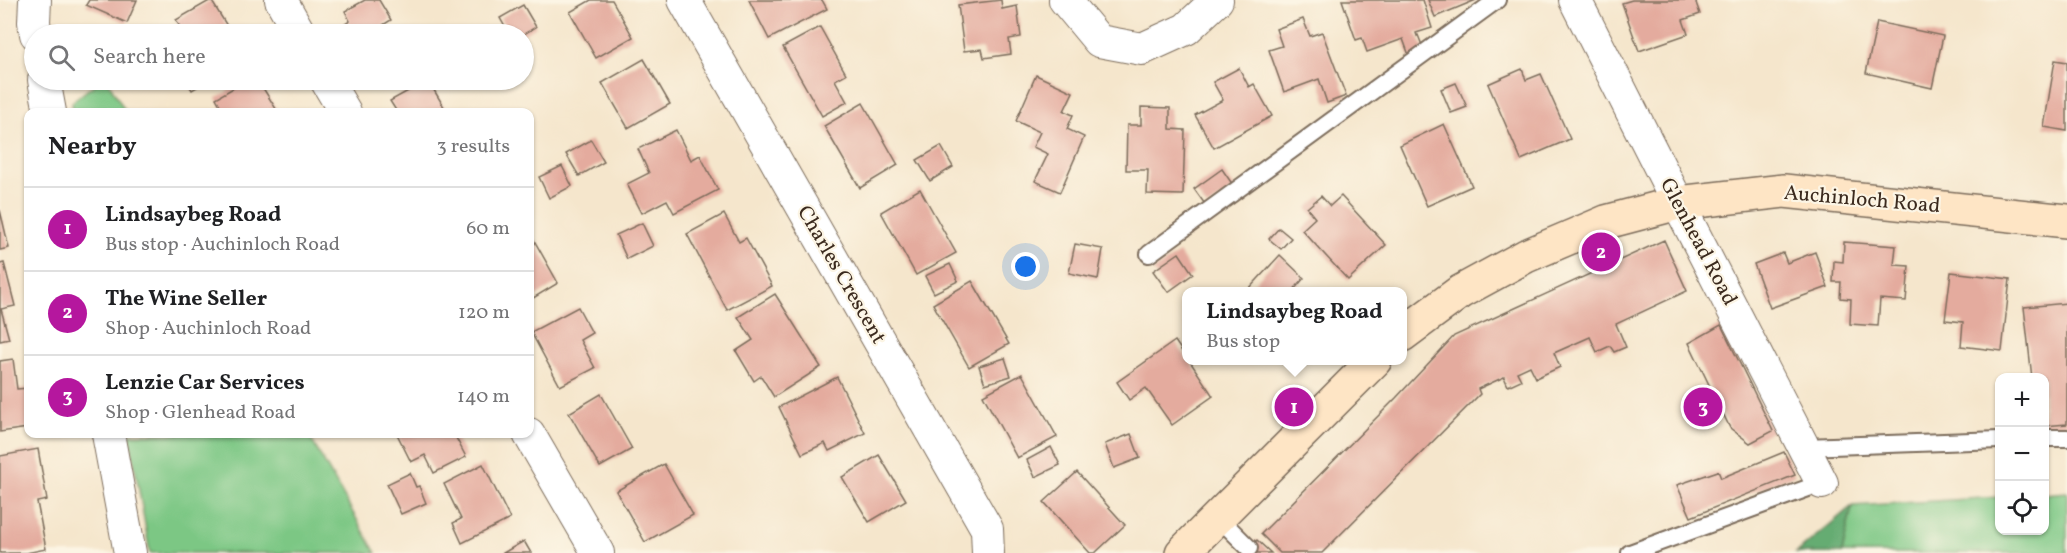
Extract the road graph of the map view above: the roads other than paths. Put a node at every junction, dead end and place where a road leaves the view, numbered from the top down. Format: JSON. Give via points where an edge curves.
{"nodes":[{"id":1,"x":35,"y":0,"type":"edge"},
{"id":2,"x":281,"y":0,"type":"edge"},
{"id":3,"x":684,"y":0,"type":"edge"},
{"id":4,"x":1065,"y":0,"type":"edge"},
{"id":5,"x":1216,"y":0,"type":"edge"},
{"id":6,"x":1497,"y":0,"type":"edge"},
{"id":7,"x":1575,"y":0,"type":"edge"},
{"id":8,"x":34,"y":24,"type":"edge"},
{"id":9,"x":294,"y":24,"type":"edge"},
{"id":10,"x":46,"y":90,"type":"edge"},
{"id":11,"x":332,"y":90,"type":"edge"},
{"id":12,"x":49,"y":108,"type":"edge"},
{"id":13,"x":343,"y":108,"type":"edge"},
{"id":14,"x":1678,"y":203,"type":"junction"},
{"id":15,"x":2067,"y":221,"type":"edge"},
{"id":16,"x":1149,"y":254,"type":"dead end"},
{"id":17,"x":1407,"y":331,"type":"edge"},
{"id":18,"x":1370,"y":365,"type":"edge"},
{"id":19,"x":109,"y":438,"type":"edge"},
{"id":20,"x":531,"y":438,"type":"edge"},
{"id":21,"x":2049,"y":438,"type":"edge"},
{"id":22,"x":2067,"y":438,"type":"edge"},
{"id":23,"x":1995,"y":440,"type":"edge"},
{"id":24,"x":1804,"y":447,"type":"junction"},
{"id":25,"x":1822,"y":483,"type":"joint"},
{"id":26,"x":1218,"y":517,"type":"junction"},
{"id":27,"x":1249,"y":548,"type":"dead end"},
{"id":28,"x":130,"y":553,"type":"edge"},
{"id":29,"x":598,"y":553,"type":"edge"},
{"id":30,"x":988,"y":553,"type":"edge"},
{"id":31,"x":1182,"y":553,"type":"edge"},
{"id":32,"x":1630,"y":553,"type":"edge"}],
"edges":[{"from":1,"to":8,"type":"street"},
{"from":2,"to":9,"type":"street"},
{"from":3,"to":30,"type":"street","name":"Charles Crescent","via":[[987,529]]},
{"from":4,"to":5,"type":"street","via":[[1099,41],[1142,49],[1186,29]]},
{"from":6,"to":16,"type":"lane"},
{"from":7,"to":14,"type":"street","name":"Glenhead Road"},
{"from":10,"to":12,"type":"street"},
{"from":11,"to":13,"type":"street"},
{"from":14,"to":15,"type":"main road","name":"Auchinloch Road","via":[[1784,191]]},
{"from":14,"to":17,"type":"main road","name":"Auchinloch Road","via":[[1606,222],[1526,256],[1460,292]]},
{"from":14,"to":24,"type":"street","name":"Glenhead Road"},
{"from":18,"to":26,"type":"main road"},
{"from":19,"to":28,"type":"street"},
{"from":20,"to":29,"type":"street"},
{"from":21,"to":22,"type":"lane"},
{"from":23,"to":24,"type":"lane"},
{"from":24,"to":25,"type":"street","name":"Glenhead Road"},
{"from":25,"to":32,"type":"lane"},
{"from":26,"to":27,"type":"lane"},
{"from":26,"to":31,"type":"main road"}]}
